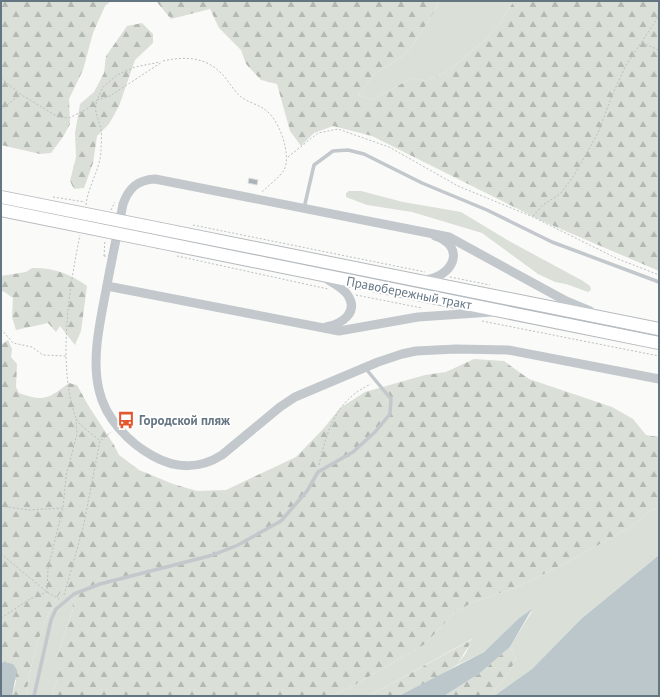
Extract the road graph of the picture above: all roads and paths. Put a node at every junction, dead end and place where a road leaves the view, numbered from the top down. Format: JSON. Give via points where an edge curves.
{"nodes":[{"id":1,"x":659,"y":16,"type":"edge"},
{"id":2,"x":641,"y":43,"type":"junction"},
{"id":3,"x":659,"y":50,"type":"edge"},
{"id":4,"x":162,"y":62,"type":"junction"},
{"id":5,"x":1,"y":78,"type":"edge"},
{"id":6,"x":20,"y":94,"type":"junction"},
{"id":7,"x":97,"y":100,"type":"junction"},
{"id":8,"x":1,"y":110,"type":"edge"},
{"id":9,"x":288,"y":157,"type":"junction"},
{"id":10,"x":1,"y":197,"type":"edge"},
{"id":11,"x":256,"y":198,"type":"junction"},
{"id":12,"x":117,"y":199,"type":"dead end"},
{"id":13,"x":304,"y":208,"type":"junction"},
{"id":14,"x":85,"y":209,"type":"dead end"},
{"id":15,"x":1,"y":210,"type":"edge"},
{"id":16,"x":111,"y":211,"type":"dead end"},
{"id":17,"x":533,"y":217,"type":"junction"},
{"id":18,"x":81,"y":228,"type":"dead end"},
{"id":19,"x":413,"y":229,"type":"junction"},
{"id":20,"x":105,"y":233,"type":"dead end"},
{"id":21,"x":114,"y":240,"type":"dead end"},
{"id":22,"x":171,"y":254,"type":"dead end"},
{"id":23,"x":659,"y":275,"type":"edge"},
{"id":24,"x":321,"y":276,"type":"junction"},
{"id":25,"x":416,"y":280,"type":"junction"},
{"id":26,"x":659,"y":282,"type":"edge"},
{"id":27,"x":107,"y":286,"type":"junction"},
{"id":28,"x":332,"y":290,"type":"dead end"},
{"id":29,"x":347,"y":294,"type":"junction"},
{"id":30,"x":425,"y":309,"type":"dead end"},
{"id":31,"x":499,"y":311,"type":"junction"},
{"id":32,"x":478,"y":320,"type":"dead end"},
{"id":33,"x":616,"y":321,"type":"junction"},
{"id":34,"x":322,"y":328,"type":"junction"},
{"id":35,"x":1,"y":329,"type":"edge"},
{"id":36,"x":659,"y":329,"type":"edge"},
{"id":37,"x":659,"y":343,"type":"edge"},
{"id":38,"x":66,"y":356,"type":"junction"},
{"id":39,"x":659,"y":356,"type":"edge"},
{"id":40,"x":365,"y":368,"type":"junction"},
{"id":41,"x":659,"y":379,"type":"edge"},
{"id":42,"x":377,"y":381,"type":"junction"},
{"id":43,"x":76,"y":419,"type":"junction"},
{"id":44,"x":116,"y":428,"type":"dead end"},
{"id":45,"x":100,"y":440,"type":"junction"},
{"id":46,"x":318,"y":472,"type":"junction"},
{"id":47,"x":1,"y":506,"type":"edge"},
{"id":48,"x":63,"y":508,"type":"junction"},
{"id":49,"x":1,"y":554,"type":"edge"},
{"id":50,"x":47,"y":592,"type":"junction"},
{"id":51,"x":62,"y":602,"type":"junction"},
{"id":52,"x":1,"y":618,"type":"edge"},
{"id":53,"x":34,"y":696,"type":"edge"}],
"edges":[{"from":1,"to":2,"type":"path"},
{"from":2,"to":3,"type":"path"},
{"from":2,"to":17,"type":"path","via":[[626,65],[598,133],[573,177],[560,194],[543,205]]},
{"from":4,"to":7,"type":"path","via":[[110,96]]},
{"from":4,"to":7,"type":"path","via":[[135,67],[117,75],[103,87]]},
{"from":4,"to":9,"type":"path","via":[[182,58],[209,63],[240,96],[266,110],[279,126]]},
{"from":5,"to":6,"type":"path"},
{"from":6,"to":7,"type":"path","via":[[58,117],[69,118],[87,109]]},
{"from":6,"to":8,"type":"path"},
{"from":7,"to":14,"type":"path","via":[[95,109],[101,130],[101,153]]},
{"from":9,"to":11,"type":"path","via":[[284,170]]},
{"from":9,"to":17,"type":"path","via":[[318,134],[338,129],[389,147],[458,186]]},
{"from":10,"to":25,"type":"highway","name":"Правобережный тракт","bridge":true},
{"from":11,"to":13,"type":"street"},
{"from":11,"to":27,"type":"street","via":[[154,179],[137,182],[123,204]]},
{"from":12,"to":16,"type":"path"},
{"from":13,"to":19,"type":"street"},
{"from":13,"to":26,"type":"lane","via":[[314,165],[333,151],[348,150],[364,154],[552,242]]},
{"from":15,"to":24,"type":"highway","name":"Правобережный тракт","bridge":true},
{"from":17,"to":23,"type":"path","via":[[618,259]]},
{"from":18,"to":38,"type":"path","via":[[69,306]]},
{"from":19,"to":25,"type":"street","via":[[441,238],[454,253],[452,265],[442,275]]},
{"from":19,"to":33,"type":"street","via":[[449,237],[566,301]]},
{"from":20,"to":21,"type":"path","bridge":true,"via":[[104,256],[109,256]]},
{"from":22,"to":28,"type":"path"},
{"from":24,"to":29,"type":"street"},
{"from":24,"to":31,"type":"highway","name":"Правобережный тракт"},
{"from":25,"to":33,"type":"highway","name":"Правобережный тракт"},
{"from":27,"to":34,"type":"street"},
{"from":27,"to":40,"type":"street","via":[[97,352],[97,378],[102,402],[118,427],[134,445],[170,464],[192,466],[211,462],[294,397]]},
{"from":29,"to":30,"type":"path"},
{"from":29,"to":34,"type":"street","via":[[351,302],[350,313],[335,325]]},
{"from":31,"to":34,"type":"street","via":[[418,317],[339,330]]},
{"from":31,"to":37,"type":"highway","name":"Правобережный тракт"},
{"from":32,"to":39,"type":"path"},
{"from":33,"to":36,"type":"highway","name":"Правобережный тракт"},
{"from":35,"to":38,"type":"path","via":[[13,343],[32,347],[43,354]]},
{"from":38,"to":43,"type":"path","via":[[69,388]]},
{"from":40,"to":41,"type":"street","via":[[416,351],[508,350]]},
{"from":40,"to":42,"type":"lane"},
{"from":42,"to":46,"type":"path","via":[[357,391],[345,402],[326,435]]},
{"from":42,"to":46,"type":"lane","via":[[391,399],[390,414],[353,452]]},
{"from":43,"to":45,"type":"path"},
{"from":43,"to":48,"type":"path","via":[[76,434],[66,476]]},
{"from":44,"to":45,"type":"path"},
{"from":45,"to":51,"type":"path","via":[[83,528]]},
{"from":46,"to":51,"type":"lane","via":[[307,491],[281,521],[238,545],[212,555],[100,584],[74,594]]},
{"from":47,"to":48,"type":"path","via":[[29,510]]},
{"from":48,"to":50,"type":"path","via":[[48,568]]},
{"from":49,"to":50,"type":"path"},
{"from":50,"to":51,"type":"path"},
{"from":50,"to":52,"type":"path","via":[[30,599]]},
{"from":51,"to":53,"type":"lane","via":[[51,620]]}]}
